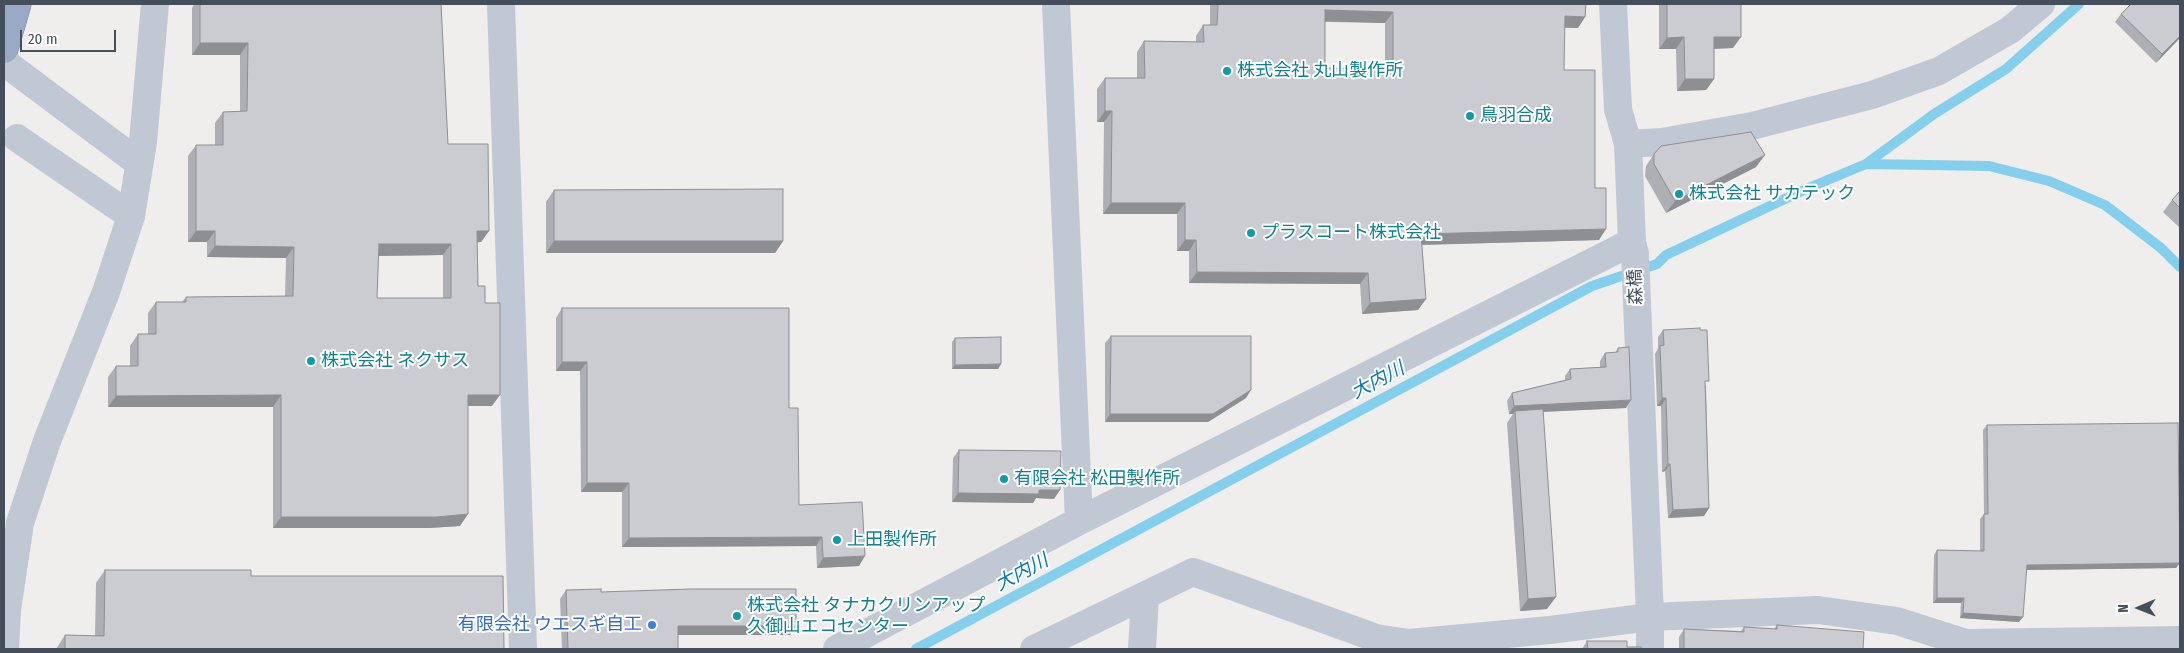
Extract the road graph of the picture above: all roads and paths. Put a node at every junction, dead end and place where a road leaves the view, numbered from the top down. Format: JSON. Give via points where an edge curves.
{"nodes":[{"id":1,"x":17,"y":4,"type":"edge"},
{"id":2,"x":155,"y":4,"type":"edge"},
{"id":3,"x":501,"y":4,"type":"edge"},
{"id":4,"x":1056,"y":4,"type":"edge"},
{"id":5,"x":1613,"y":4,"type":"edge"},
{"id":6,"x":2041,"y":4,"type":"edge"},
{"id":7,"x":4,"y":49,"type":"edge"},
{"id":8,"x":4,"y":62,"type":"edge"},
{"id":9,"x":17,"y":138,"type":"dead end"},
{"id":10,"x":1628,"y":144,"type":"junction"},
{"id":11,"x":139,"y":163,"type":"junction"},
{"id":12,"x":131,"y":216,"type":"junction"},
{"id":13,"x":1634,"y":248,"type":"junction"},
{"id":14,"x":1079,"y":521,"type":"junction"},
{"id":15,"x":1145,"y":596,"type":"junction"},
{"id":16,"x":1650,"y":617,"type":"junction"},
{"id":17,"x":2180,"y":640,"type":"edge"},
{"id":18,"x":1375,"y":644,"type":"edge"},
{"id":19,"x":1967,"y":646,"type":"edge"},
{"id":20,"x":5,"y":649,"type":"edge"},
{"id":21,"x":523,"y":649,"type":"edge"},
{"id":22,"x":837,"y":649,"type":"edge"},
{"id":23,"x":1034,"y":649,"type":"edge"},
{"id":24,"x":1142,"y":649,"type":"edge"},
{"id":25,"x":1650,"y":649,"type":"edge"}],
"edges":[{"from":1,"to":7,"type":"highway"},
{"from":2,"to":11,"type":"street"},
{"from":3,"to":21,"type":"street"},
{"from":4,"to":14,"type":"street"},
{"from":5,"to":10,"type":"street","name":"森橋","via":[[1618,109]]},
{"from":6,"to":10,"type":"street","via":[[2010,30],[1939,71],[1872,95],[1752,126],[1662,142]]},
{"from":8,"to":11,"type":"street"},
{"from":9,"to":12,"type":"street"},
{"from":10,"to":13,"type":"street","name":"森橋"},
{"from":11,"to":12,"type":"street"},
{"from":12,"to":20,"type":"street","via":[[20,523],[7,610]]},
{"from":13,"to":14,"type":"street"},
{"from":13,"to":16,"type":"street","name":"森橋"},
{"from":14,"to":22,"type":"street"},
{"from":15,"to":18,"type":"street","via":[[1193,572]]},
{"from":15,"to":23,"type":"street"},
{"from":15,"to":24,"type":"street"},
{"from":16,"to":18,"type":"street","via":[[1550,630]]},
{"from":16,"to":19,"type":"street","via":[[1818,610],[1897,620]]},
{"from":16,"to":25,"type":"street","name":"森橋"},
{"from":17,"to":19,"type":"street"}]}
